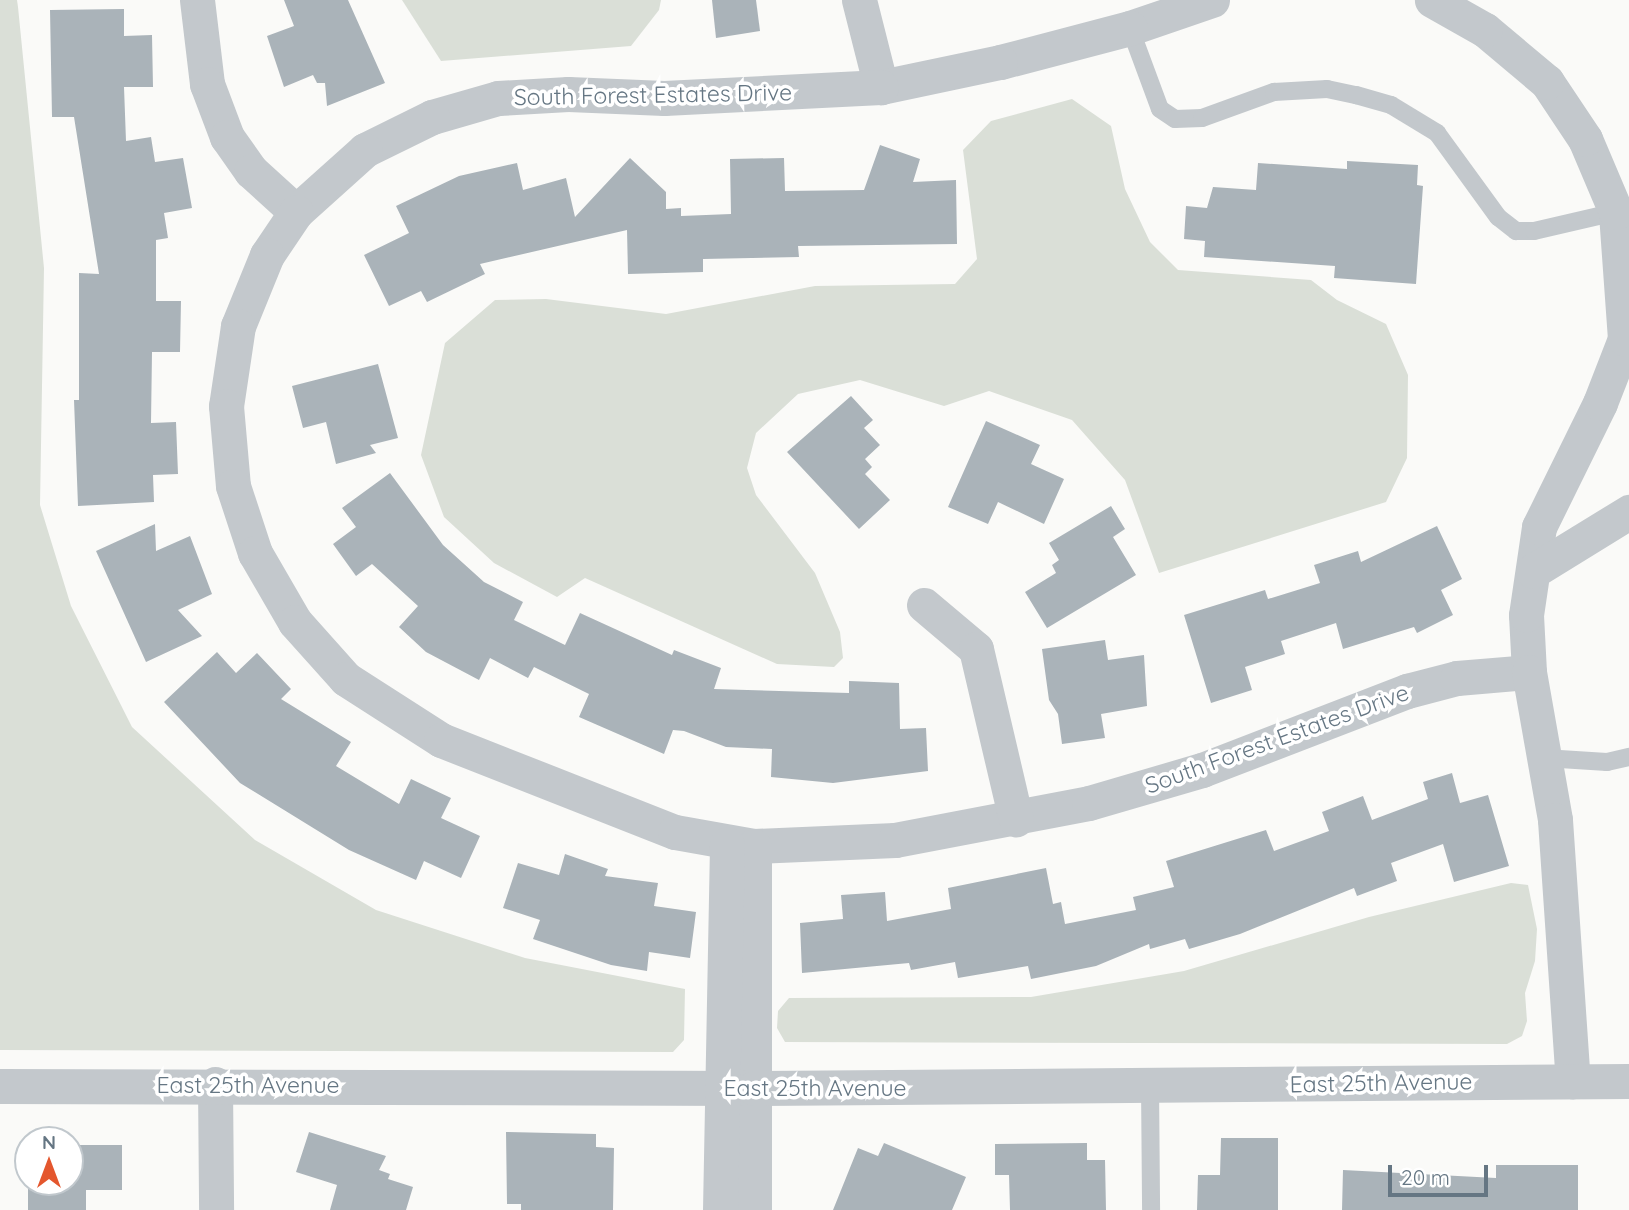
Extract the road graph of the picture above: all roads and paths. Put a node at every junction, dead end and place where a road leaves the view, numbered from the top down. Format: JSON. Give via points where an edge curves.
{"nodes":[{"id":1,"x":197,"y":0,"type":"edge"},
{"id":2,"x":859,"y":0,"type":"edge"},
{"id":3,"x":1212,"y":0,"type":"edge"},
{"id":4,"x":1432,"y":0,"type":"edge"},
{"id":5,"x":1130,"y":28,"type":"junction"},
{"id":6,"x":881,"y":86,"type":"junction"},
{"id":7,"x":1623,"y":211,"type":"edge"},
{"id":8,"x":296,"y":212,"type":"junction"},
{"id":9,"x":1629,"y":512,"type":"edge"},
{"id":10,"x":1533,"y":571,"type":"junction"},
{"id":11,"x":924,"y":605,"type":"dead end"},
{"id":12,"x":1529,"y":672,"type":"junction"},
{"id":13,"x":1629,"y":757,"type":"edge"},
{"id":14,"x":1544,"y":758,"type":"junction"},
{"id":15,"x":1016,"y":819,"type":"junction"},
{"id":16,"x":740,"y":845,"type":"junction"},
{"id":17,"x":1573,"y":1081,"type":"junction"},
{"id":18,"x":1629,"y":1081,"type":"edge"},
{"id":19,"x":215,"y":1084,"type":"junction"},
{"id":20,"x":1150,"y":1085,"type":"junction"},
{"id":21,"x":0,"y":1086,"type":"edge"},
{"id":22,"x":739,"y":1088,"type":"junction"},
{"id":23,"x":216,"y":1210,"type":"edge"},
{"id":24,"x":720,"y":1210,"type":"edge"},
{"id":25,"x":754,"y":1210,"type":"edge"},
{"id":26,"x":1151,"y":1210,"type":"edge"}],
"edges":[{"from":1,"to":8,"type":"street","via":[[206,84],[227,137],[251,171]]},
{"from":2,"to":6,"type":"street"},
{"from":3,"to":5,"type":"street","name":"South Forest Estates Drive"},
{"from":4,"to":7,"type":"street","via":[[1485,30],[1547,82],[1585,139]]},
{"from":5,"to":6,"type":"street","name":"South Forest Estates Drive"},
{"from":5,"to":7,"type":"lane","via":[[1160,109],[1175,119],[1202,118],[1274,92],[1347,93],[1391,105],[1437,134],[1472,175],[1498,217],[1516,231]]},
{"from":6,"to":8,"type":"street","name":"South Forest Estates Drive","via":[[664,98],[498,97],[432,117],[365,150]]},
{"from":7,"to":10,"type":"street","via":[[1625,339],[1600,403],[1539,527]]},
{"from":8,"to":16,"type":"street","name":"South Forest Estates Drive","via":[[268,255],[238,326],[226,406],[233,486],[240,508],[255,553],[295,622],[346,679],[440,740],[640,819]]},
{"from":9,"to":10,"type":"street"},
{"from":10,"to":12,"type":"street","via":[[1526,615]]},
{"from":11,"to":15,"type":"street","via":[[976,649]]},
{"from":12,"to":14,"type":"street"},
{"from":12,"to":15,"type":"street","name":"South Forest Estates Drive","via":[[1457,678],[1407,691],[1202,771]]},
{"from":13,"to":14,"type":"lane","via":[[1607,762]]},
{"from":14,"to":17,"type":"street","via":[[1555,820]]},
{"from":15,"to":16,"type":"street","name":"South Forest Estates Drive","via":[[895,840]]},
{"from":16,"to":22,"type":"street"},
{"from":17,"to":18,"type":"street","name":"East 25th Avenue"},
{"from":17,"to":20,"type":"street","name":"East 25th Avenue"},
{"from":19,"to":21,"type":"street","name":"East 25th Avenue"},
{"from":19,"to":22,"type":"street","name":"East 25th Avenue"},
{"from":19,"to":23,"type":"street"},
{"from":20,"to":22,"type":"street","name":"East 25th Avenue"},
{"from":20,"to":26,"type":"lane"},
{"from":22,"to":24,"type":"street"},
{"from":22,"to":25,"type":"street"}]}
